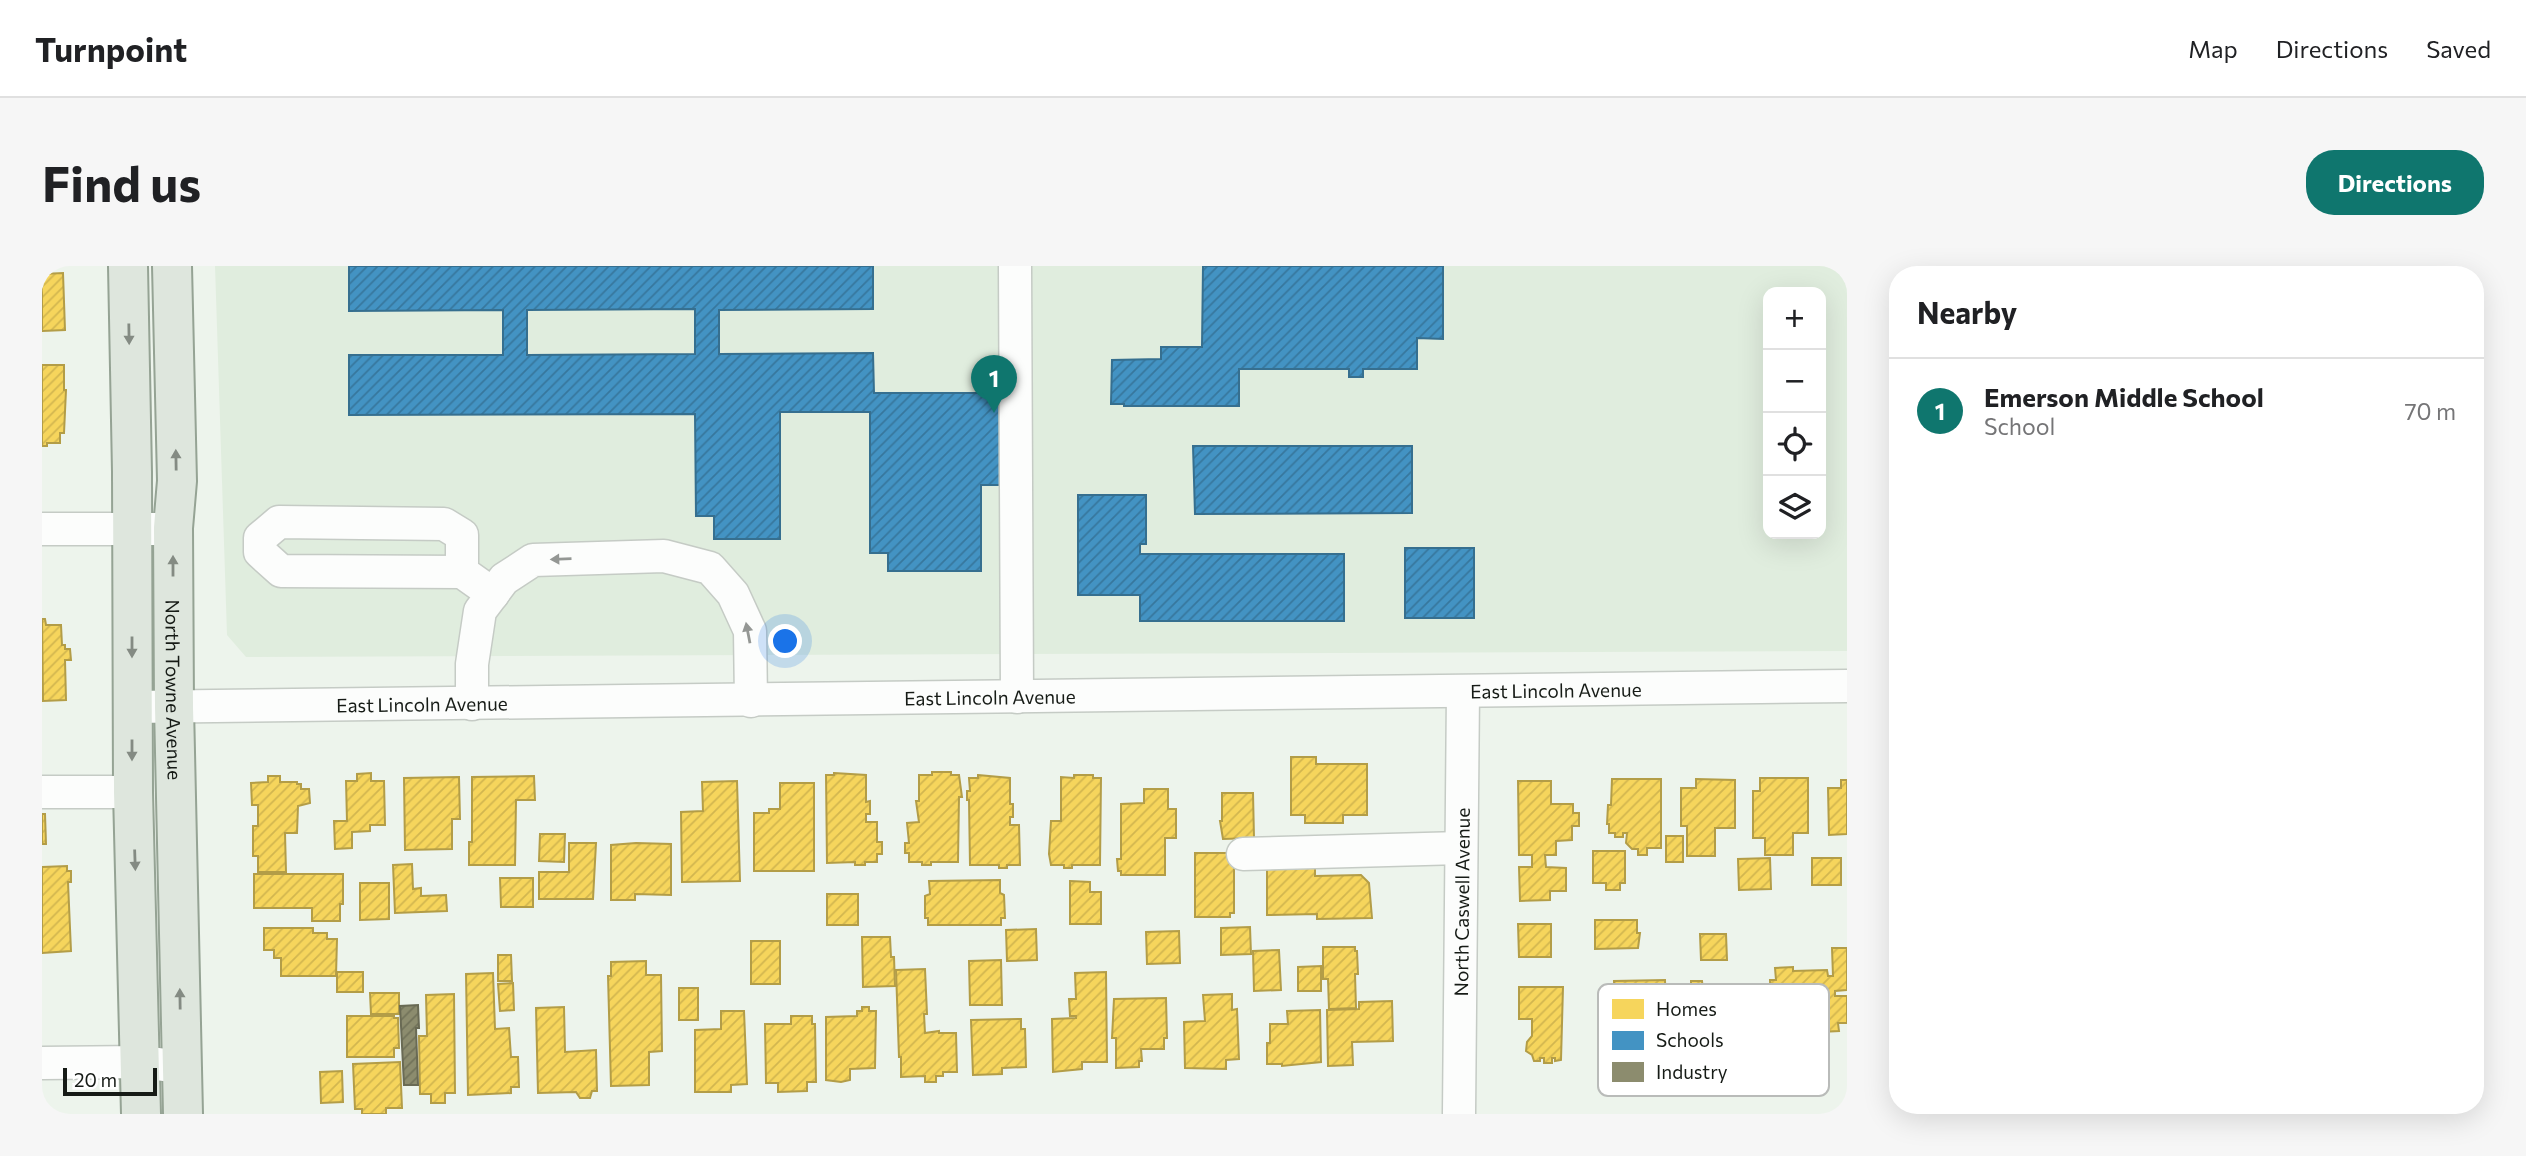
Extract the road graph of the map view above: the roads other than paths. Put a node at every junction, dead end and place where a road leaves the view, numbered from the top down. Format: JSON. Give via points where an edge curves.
{"nodes":[{"id":1,"x":128,"y":266,"type":"edge"},
{"id":2,"x":172,"y":266,"type":"edge"},
{"id":3,"x":1015,"y":266,"type":"edge"},
{"id":4,"x":173,"y":528,"type":"junction"},
{"id":5,"x":42,"y":530,"type":"edge"},
{"id":6,"x":131,"y":530,"type":"junction"},
{"id":7,"x":462,"y":572,"type":"junction"},
{"id":8,"x":493,"y":594,"type":"junction"},
{"id":9,"x":1847,"y":686,"type":"edge"},
{"id":10,"x":1463,"y":692,"type":"junction"},
{"id":11,"x":1017,"y":697,"type":"junction"},
{"id":12,"x":751,"y":701,"type":"junction"},
{"id":13,"x":472,"y":704,"type":"junction"},
{"id":14,"x":132,"y":707,"type":"junction"},
{"id":15,"x":174,"y":707,"type":"junction"},
{"id":16,"x":42,"y":792,"type":"edge"},
{"id":17,"x":133,"y":792,"type":"junction"},
{"id":18,"x":1461,"y":848,"type":"junction"},
{"id":19,"x":1243,"y":854,"type":"dead end"},
{"id":20,"x":141,"y":1062,"type":"junction"},
{"id":21,"x":42,"y":1063,"type":"edge"},
{"id":22,"x":181,"y":1067,"type":"junction"},
{"id":23,"x":141,"y":1114,"type":"edge"},
{"id":24,"x":183,"y":1114,"type":"edge"},
{"id":25,"x":1459,"y":1114,"type":"edge"}],
"edges":[{"from":1,"to":6,"type":"main road","one_way":true},
{"from":4,"to":2,"type":"main road","name":"North Towne Avenue","one_way":true,"via":[[177,481]]},
{"from":3,"to":11,"type":"street"},
{"from":4,"to":6,"type":"street"},
{"from":15,"to":4,"type":"main road","name":"North Towne Avenue","one_way":true},
{"from":5,"to":6,"type":"street"},
{"from":6,"to":14,"type":"main road","one_way":true},
{"from":7,"to":7,"type":"street","via":[[281,571],[260,552],[260,538],[279,522],[444,524],[462,535]]},
{"from":7,"to":8,"type":"street"},
{"from":12,"to":8,"type":"street","one_way":true,"via":[[750,631],[733,594],[710,568],[664,556],[533,560],[505,579]]},
{"from":8,"to":13,"type":"street","via":[[480,611]]},
{"from":9,"to":10,"type":"street","name":"East Lincoln Avenue"},
{"from":10,"to":11,"type":"street","name":"East Lincoln Avenue"},
{"from":10,"to":18,"type":"street","name":"North Caswell Avenue"},
{"from":11,"to":12,"type":"street","name":"East Lincoln Avenue"},
{"from":12,"to":13,"type":"street","name":"East Lincoln Avenue"},
{"from":13,"to":15,"type":"street","name":"East Lincoln Avenue"},
{"from":14,"to":15,"type":"street","name":"East Lincoln Avenue"},
{"from":14,"to":17,"type":"main road","one_way":true},
{"from":22,"to":15,"type":"main road","name":"North Towne Avenue","one_way":true},
{"from":16,"to":17,"type":"street"},
{"from":17,"to":20,"type":"main road","one_way":true},
{"from":18,"to":19,"type":"street"},
{"from":18,"to":25,"type":"street","name":"North Caswell Avenue"},
{"from":20,"to":21,"type":"street"},
{"from":20,"to":22,"type":"street"},
{"from":20,"to":23,"type":"main road"},
{"from":22,"to":24,"type":"main road","name":"North Towne Avenue"}]}
